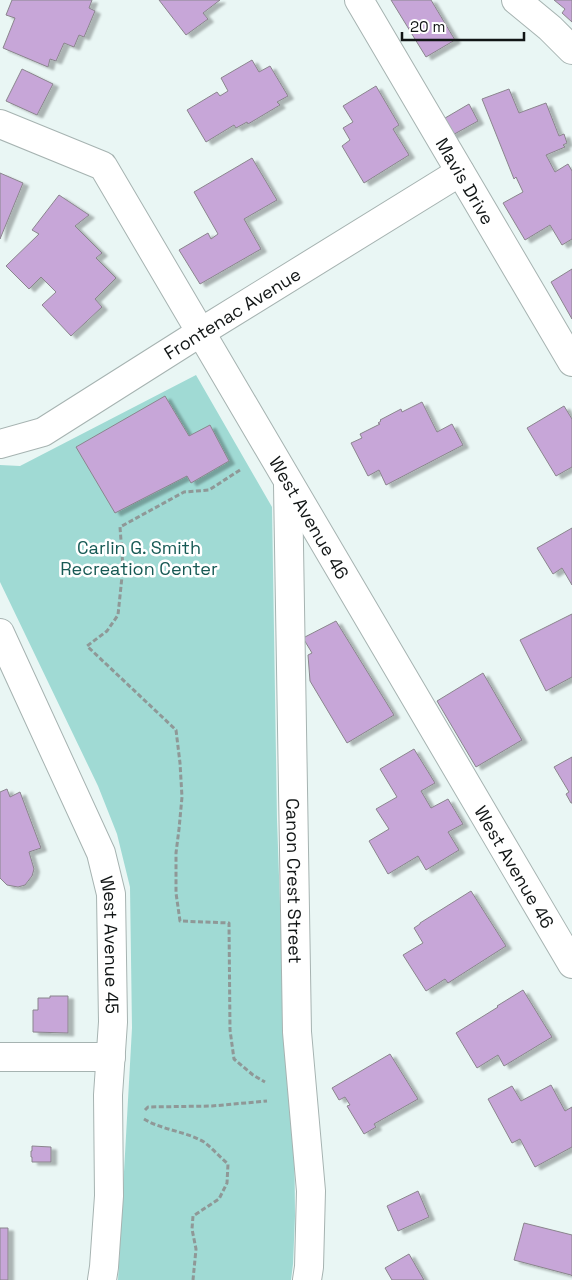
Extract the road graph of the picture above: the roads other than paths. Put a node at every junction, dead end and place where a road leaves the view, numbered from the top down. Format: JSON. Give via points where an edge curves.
{"nodes":[{"id":1,"x":359,"y":0,"type":"edge"},
{"id":2,"x":516,"y":0,"type":"edge"},
{"id":3,"x":572,"y":50,"type":"edge"},
{"id":4,"x":0,"y":124,"type":"edge"},
{"id":5,"x":460,"y":172,"type":"junction"},
{"id":6,"x":201,"y":332,"type":"junction"},
{"id":7,"x":572,"y":362,"type":"edge"},
{"id":8,"x":0,"y":444,"type":"edge"},
{"id":9,"x":288,"y":482,"type":"junction"},
{"id":10,"x":0,"y":633,"type":"edge"},
{"id":11,"x":572,"y":964,"type":"edge"},
{"id":12,"x":0,"y":1057,"type":"edge"},
{"id":13,"x":111,"y":1057,"type":"junction"},
{"id":14,"x":102,"y":1280,"type":"edge"},
{"id":15,"x":307,"y":1280,"type":"edge"}],
"edges":[{"from":1,"to":5,"type":"street","name":"Mavis Drive"},
{"from":2,"to":3,"type":"street"},
{"from":4,"to":6,"type":"street","name":"West Avenue 46","via":[[103,166]]},
{"from":5,"to":6,"type":"street","name":"Frontenac Avenue"},
{"from":5,"to":7,"type":"street","name":"Mavis Drive"},
{"from":6,"to":8,"type":"street","name":"Frontenac Avenue","via":[[43,432]]},
{"from":6,"to":9,"type":"street","name":"West Avenue 46"},
{"from":9,"to":11,"type":"street","name":"West Avenue 46"},
{"from":9,"to":15,"type":"street","name":"Canon Crest Street","via":[[297,1022],[294,1091],[311,1191]]},
{"from":10,"to":13,"type":"street","name":"West Avenue 45","via":[[101,853],[111,894]]},
{"from":12,"to":13,"type":"street"},
{"from":13,"to":14,"type":"street","name":"West Avenue 45","via":[[109,1196]]}]}
